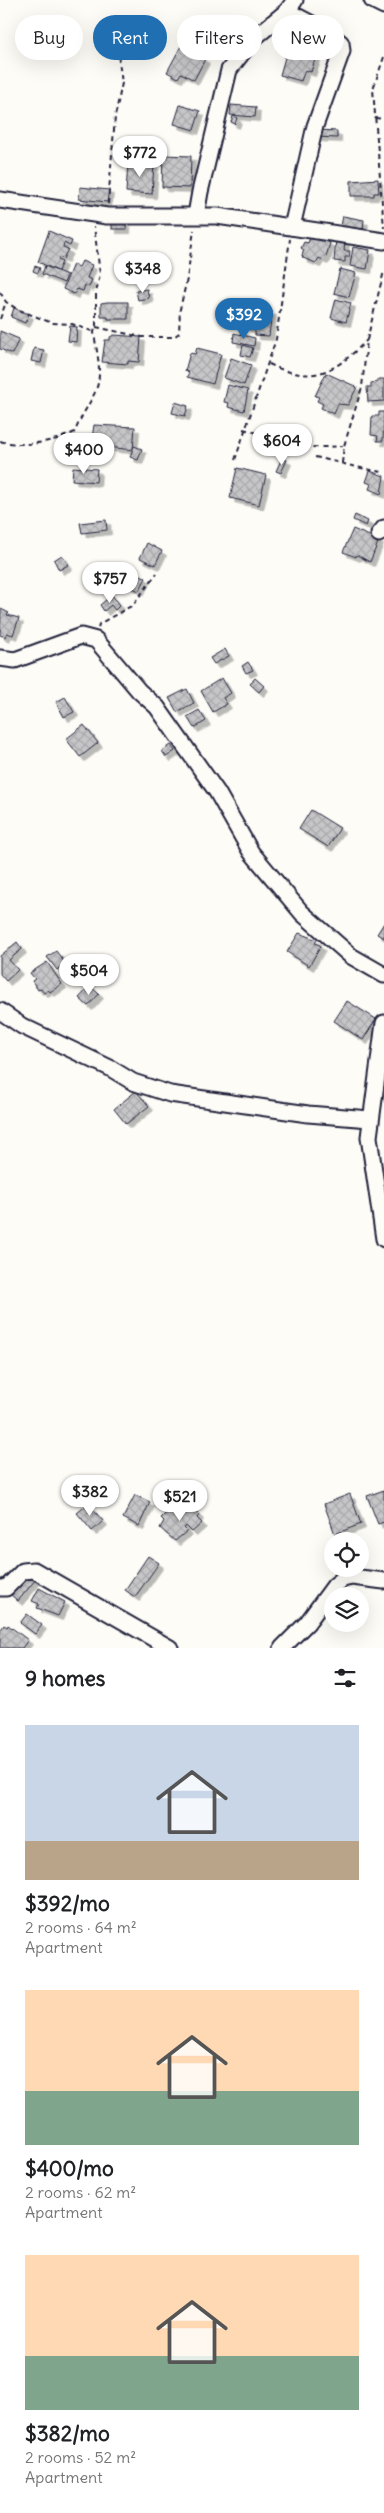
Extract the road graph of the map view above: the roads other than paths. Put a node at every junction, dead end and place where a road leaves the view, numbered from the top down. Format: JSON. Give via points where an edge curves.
{"nodes":[{"id":1,"x":372,"y":0,"type":"edge"},
{"id":2,"x":291,"y":6,"type":"edge"},
{"id":3,"x":384,"y":6,"type":"edge"},
{"id":4,"x":0,"y":200,"type":"edge"},
{"id":5,"x":196,"y":216,"type":"junction"},
{"id":6,"x":292,"y":227,"type":"junction"},
{"id":7,"x":384,"y":241,"type":"edge"},
{"id":8,"x":0,"y":658,"type":"edge"},
{"id":9,"x":384,"y":975,"type":"edge"},
{"id":10,"x":0,"y":1011,"type":"edge"},
{"id":11,"x":384,"y":1023,"type":"edge"},
{"id":12,"x":370,"y":1119,"type":"junction"},
{"id":13,"x":384,"y":1239,"type":"edge"},
{"id":14,"x":384,"y":1580,"type":"edge"},
{"id":15,"x":0,"y":1588,"type":"edge"},
{"id":16,"x":170,"y":1648,"type":"edge"},
{"id":17,"x":282,"y":1648,"type":"edge"}],
"edges":[{"from":1,"to":3,"type":"street"},
{"from":2,"to":5,"type":"street","via":[[254,38],[229,70]]},
{"from":2,"to":6,"type":"street","via":[[341,43],[342,51],[315,126]]},
{"from":4,"to":5,"type":"street","via":[[100,215]]},
{"from":5,"to":6,"type":"street"},
{"from":6,"to":7,"type":"street"},
{"from":8,"to":9,"type":"street","via":[[14,660],[81,636],[96,640],[170,725],[217,792],[251,852],[302,913],[351,956]]},
{"from":10,"to":12,"type":"street","via":[[22,1026],[133,1082],[170,1094],[308,1114]]},
{"from":11,"to":12,"type":"street"},
{"from":12,"to":13,"type":"street","via":[[369,1137]]},
{"from":14,"to":17,"type":"street","via":[[343,1579]]},
{"from":15,"to":16,"type":"street","via":[[6,1588],[23,1571],[34,1570]]}]}
